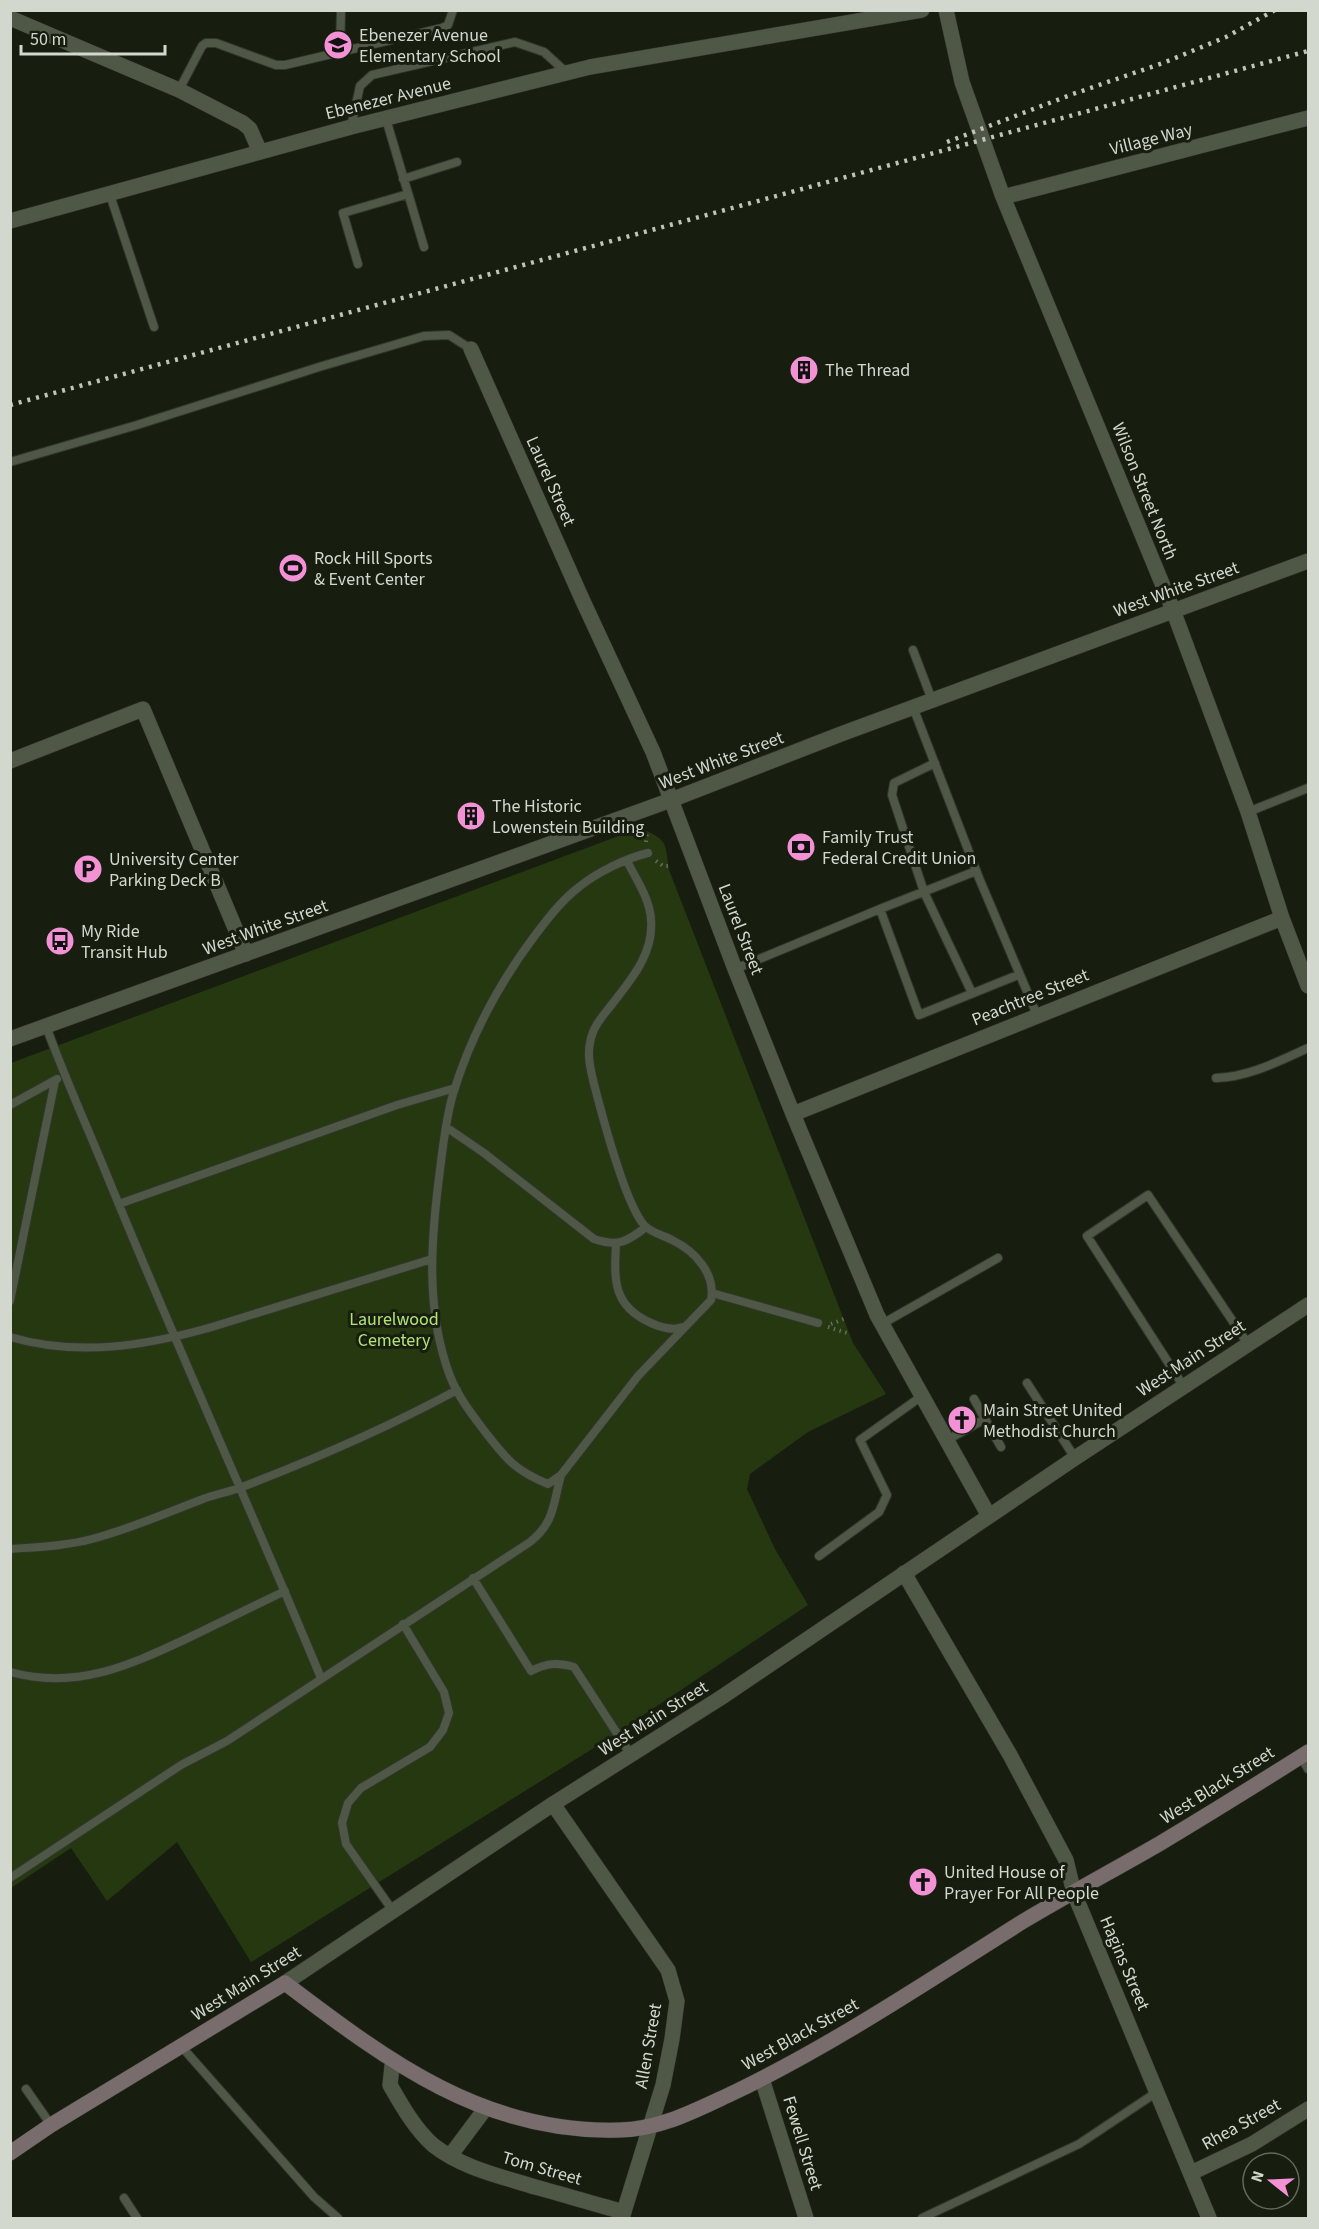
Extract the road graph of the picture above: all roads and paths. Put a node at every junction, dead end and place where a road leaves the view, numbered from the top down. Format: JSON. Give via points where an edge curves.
{"nodes":[{"id":1,"x":341,"y":10,"type":"edge"},
{"id":2,"x":453,"y":10,"type":"edge"},
{"id":3,"x":922,"y":10,"type":"edge"},
{"id":4,"x":946,"y":10,"type":"edge"},
{"id":5,"x":10,"y":18,"type":"edge"},
{"id":6,"x":340,"y":52,"type":"junction"},
{"id":7,"x":568,"y":73,"type":"junction"},
{"id":8,"x":179,"y":90,"type":"junction"},
{"id":9,"x":1308,"y":118,"type":"edge"},
{"id":10,"x":386,"y":119,"type":"junction"},
{"id":11,"x":351,"y":127,"type":"junction"},
{"id":12,"x":260,"y":152,"type":"junction"},
{"id":13,"x":458,"y":162,"type":"dead end"},
{"id":14,"x":403,"y":179,"type":"junction"},
{"id":15,"x":408,"y":194,"type":"junction"},
{"id":16,"x":110,"y":195,"type":"junction"},
{"id":17,"x":1003,"y":197,"type":"junction"},
{"id":18,"x":10,"y":221,"type":"edge"},
{"id":19,"x":424,"y":247,"type":"dead end"},
{"id":20,"x":358,"y":264,"type":"dead end"},
{"id":21,"x":154,"y":327,"type":"dead end"},
{"id":22,"x":471,"y":349,"type":"joint"},
{"id":23,"x":10,"y":462,"type":"edge"},
{"id":24,"x":1308,"y":561,"type":"edge"},
{"id":25,"x":1173,"y":610,"type":"junction"},
{"id":26,"x":914,"y":650,"type":"dead end"},
{"id":27,"x":932,"y":700,"type":"junction"},
{"id":28,"x":914,"y":707,"type":"junction"},
{"id":29,"x":10,"y":761,"type":"edge"},
{"id":30,"x":935,"y":763,"type":"junction"},
{"id":31,"x":1308,"y":788,"type":"edge"},
{"id":32,"x":671,"y":800,"type":"junction"},
{"id":33,"x":1248,"y":812,"type":"junction"},
{"id":34,"x":648,"y":853,"type":"dead end"},
{"id":35,"x":627,"y":861,"type":"junction"},
{"id":36,"x":976,"y":871,"type":"junction"},
{"id":37,"x":924,"y":892,"type":"junction"},
{"id":38,"x":880,"y":909,"type":"junction"},
{"id":39,"x":1282,"y":918,"type":"junction"},
{"id":40,"x":246,"y":954,"type":"junction"},
{"id":41,"x":735,"y":969,"type":"junction"},
{"id":42,"x":1018,"y":975,"type":"junction"},
{"id":43,"x":1308,"y":986,"type":"edge"},
{"id":44,"x":972,"y":993,"type":"junction"},
{"id":45,"x":1037,"y":1015,"type":"junction"},
{"id":46,"x":46,"y":1026,"type":"junction"},
{"id":47,"x":10,"y":1039,"type":"edge"},
{"id":48,"x":1308,"y":1048,"type":"edge"},
{"id":49,"x":64,"y":1076,"type":"junction"},
{"id":50,"x":1216,"y":1078,"type":"dead end"},
{"id":51,"x":55,"y":1081,"type":"junction"},
{"id":52,"x":455,"y":1088,"type":"junction"},
{"id":53,"x":10,"y":1105,"type":"edge"},
{"id":54,"x":793,"y":1114,"type":"junction"},
{"id":55,"x":446,"y":1127,"type":"junction"},
{"id":56,"x":119,"y":1204,"type":"junction"},
{"id":57,"x":646,"y":1227,"type":"junction"},
{"id":58,"x":616,"y":1244,"type":"junction"},
{"id":59,"x":998,"y":1258,"type":"dead end"},
{"id":60,"x":432,"y":1259,"type":"junction"},
{"id":61,"x":712,"y":1293,"type":"junction"},
{"id":62,"x":10,"y":1301,"type":"edge"},
{"id":63,"x":1308,"y":1305,"type":"edge"},
{"id":64,"x":818,"y":1323,"type":"dead end"},
{"id":65,"x":882,"y":1324,"type":"junction"},
{"id":66,"x":687,"y":1326,"type":"junction"},
{"id":67,"x":10,"y":1337,"type":"edge"},
{"id":68,"x":175,"y":1338,"type":"junction"},
{"id":69,"x":1248,"y":1344,"type":"junction"},
{"id":70,"x":1027,"y":1383,"type":"dead end"},
{"id":71,"x":1184,"y":1387,"type":"junction"},
{"id":72,"x":457,"y":1390,"type":"junction"},
{"id":73,"x":922,"y":1396,"type":"junction"},
{"id":74,"x":974,"y":1399,"type":"dead end"},
{"id":75,"x":985,"y":1419,"type":"junction"},
{"id":76,"x":947,"y":1440,"type":"junction"},
{"id":77,"x":1001,"y":1447,"type":"dead end"},
{"id":78,"x":1075,"y":1458,"type":"junction"},
{"id":79,"x":561,"y":1475,"type":"junction"},
{"id":80,"x":240,"y":1488,"type":"junction"},
{"id":81,"x":989,"y":1516,"type":"junction"},
{"id":82,"x":10,"y":1549,"type":"edge"},
{"id":83,"x":819,"y":1556,"type":"dead end"},
{"id":84,"x":904,"y":1573,"type":"junction"},
{"id":85,"x":474,"y":1578,"type":"junction"},
{"id":86,"x":285,"y":1591,"type":"junction"},
{"id":87,"x":403,"y":1624,"type":"junction"},
{"id":88,"x":10,"y":1672,"type":"edge"},
{"id":89,"x":321,"y":1678,"type":"junction"},
{"id":90,"x":631,"y":1755,"type":"junction"},
{"id":91,"x":1306,"y":1759,"type":"edge"},
{"id":92,"x":553,"y":1804,"type":"junction"},
{"id":93,"x":10,"y":1878,"type":"edge"},
{"id":94,"x":1074,"y":1893,"type":"junction"},
{"id":95,"x":393,"y":1911,"type":"junction"},
{"id":96,"x":285,"y":1983,"type":"junction"},
{"id":97,"x":181,"y":2046,"type":"junction"},
{"id":98,"x":394,"y":2061,"type":"junction"},
{"id":99,"x":762,"y":2079,"type":"junction"},
{"id":100,"x":26,"y":2089,"type":"dead end"},
{"id":101,"x":1157,"y":2092,"type":"junction"},
{"id":102,"x":485,"y":2109,"type":"junction"},
{"id":103,"x":1308,"y":2109,"type":"edge"},
{"id":104,"x":51,"y":2125,"type":"junction"},
{"id":105,"x":649,"y":2127,"type":"junction"},
{"id":106,"x":10,"y":2153,"type":"edge"},
{"id":107,"x":450,"y":2156,"type":"junction"},
{"id":108,"x":1191,"y":2172,"type":"junction"},
{"id":109,"x":124,"y":2198,"type":"dead end"},
{"id":110,"x":623,"y":2215,"type":"edge"},
{"id":111,"x":137,"y":2218,"type":"edge"},
{"id":112,"x":338,"y":2218,"type":"edge"},
{"id":113,"x":806,"y":2218,"type":"edge"},
{"id":114,"x":922,"y":2218,"type":"edge"},
{"id":115,"x":1209,"y":2218,"type":"edge"}],
"edges":[{"from":1,"to":6,"type":"lane"},
{"from":2,"to":6,"type":"lane","via":[[448,25],[442,28]]},
{"from":3,"to":7,"type":"street","name":"Ebenezer Avenue"},
{"from":4,"to":17,"type":"street","name":"Wilson Street North","via":[[962,82]]},
{"from":5,"to":8,"type":"street"},
{"from":6,"to":8,"type":"lane","via":[[276,65],[206,43]]},
{"from":7,"to":10,"type":"street","name":"Ebenezer Avenue"},
{"from":7,"to":11,"type":"lane","via":[[544,52],[515,42],[372,75],[360,86]]},
{"from":8,"to":12,"type":"street","via":[[250,129]]},
{"from":9,"to":17,"type":"street","name":"Village Way"},
{"from":10,"to":11,"type":"street","name":"Ebenezer Avenue"},
{"from":10,"to":14,"type":"lane"},
{"from":11,"to":12,"type":"street","name":"Ebenezer Avenue"},
{"from":12,"to":16,"type":"street","name":"Ebenezer Avenue"},
{"from":13,"to":14,"type":"lane"},
{"from":14,"to":15,"type":"lane"},
{"from":15,"to":19,"type":"lane"},
{"from":15,"to":20,"type":"lane","via":[[344,213]]},
{"from":16,"to":18,"type":"street","name":"Ebenezer Avenue"},
{"from":16,"to":21,"type":"lane"},
{"from":17,"to":25,"type":"street","name":"Wilson Street North"},
{"from":22,"to":23,"type":"lane","via":[[449,335],[424,336]]},
{"from":22,"to":32,"type":"street","name":"Laurel Street","via":[[653,752]]},
{"from":24,"to":25,"type":"street","name":"West White Street"},
{"from":25,"to":27,"type":"street","name":"West White Street"},
{"from":25,"to":33,"type":"street","name":"Wilson Street North"},
{"from":26,"to":27,"type":"lane"},
{"from":27,"to":28,"type":"street","name":"West White Street"},
{"from":28,"to":30,"type":"lane"},
{"from":28,"to":32,"type":"street","name":"West White Street"},
{"from":29,"to":40,"type":"street","via":[[143,709]]},
{"from":30,"to":36,"type":"lane"},
{"from":30,"to":37,"type":"lane","via":[[894,783],[892,795]]},
{"from":31,"to":33,"type":"lane"},
{"from":32,"to":40,"type":"street","name":"West White Street"},
{"from":32,"to":41,"type":"street","name":"Laurel Street"},
{"from":33,"to":39,"type":"street","name":"Wilson Street North"},
{"from":34,"to":35,"type":"lane"},
{"from":35,"to":52,"type":"lane","via":[[579,886],[542,926],[484,1015]]},
{"from":35,"to":57,"type":"lane","via":[[648,903],[651,939],[636,973],[594,1028],[589,1054],[619,1167],[636,1214]]},
{"from":36,"to":37,"type":"lane"},
{"from":36,"to":42,"type":"lane"},
{"from":37,"to":38,"type":"lane"},
{"from":37,"to":44,"type":"lane"},
{"from":38,"to":41,"type":"lane"},
{"from":38,"to":44,"type":"lane","via":[[919,1015]]},
{"from":39,"to":43,"type":"street","name":"Wilson Street North"},
{"from":39,"to":45,"type":"street","name":"Peachtree Street"},
{"from":40,"to":46,"type":"street","name":"West White Street"},
{"from":41,"to":54,"type":"street","name":"Laurel Street"},
{"from":42,"to":44,"type":"lane"},
{"from":42,"to":45,"type":"lane"},
{"from":45,"to":54,"type":"street","name":"Peachtree Street"},
{"from":46,"to":47,"type":"street","name":"West White Street"},
{"from":46,"to":49,"type":"lane"},
{"from":48,"to":50,"type":"lane","via":[[1266,1067]]},
{"from":49,"to":51,"type":"lane"},
{"from":49,"to":56,"type":"lane"},
{"from":51,"to":53,"type":"lane"},
{"from":51,"to":62,"type":"lane"},
{"from":52,"to":55,"type":"lane"},
{"from":52,"to":56,"type":"lane"},
{"from":54,"to":65,"type":"street","name":"Laurel Street"},
{"from":55,"to":58,"type":"lane","via":[[584,1233]]},
{"from":55,"to":60,"type":"lane"},
{"from":56,"to":68,"type":"lane"},
{"from":57,"to":58,"type":"lane"},
{"from":57,"to":61,"type":"lane","via":[[674,1240],[699,1260],[708,1273]]},
{"from":58,"to":66,"type":"lane","via":[[615,1280],[628,1309],[662,1328]]},
{"from":59,"to":65,"type":"lane"},
{"from":60,"to":68,"type":"lane"},
{"from":60,"to":72,"type":"lane","via":[[440,1342]]},
{"from":61,"to":64,"type":"lane"},
{"from":61,"to":66,"type":"lane","via":[[711,1300]]},
{"from":63,"to":69,"type":"street","name":"West Main Street"},
{"from":65,"to":73,"type":"street","name":"Laurel Street"},
{"from":66,"to":79,"type":"lane","via":[[638,1376]]},
{"from":67,"to":68,"type":"lane","via":[[37,1345],[87,1348]]},
{"from":68,"to":80,"type":"lane"},
{"from":69,"to":71,"type":"street","name":"West Main Street"},
{"from":69,"to":71,"type":"lane","via":[[1148,1194],[1087,1236]]},
{"from":70,"to":78,"type":"lane"},
{"from":71,"to":78,"type":"street","name":"West Main Street"},
{"from":72,"to":79,"type":"lane","via":[[469,1412],[511,1463],[527,1476],[548,1484]]},
{"from":72,"to":80,"type":"lane"},
{"from":73,"to":76,"type":"street","name":"Laurel Street"},
{"from":73,"to":83,"type":"lane","via":[[860,1440],[887,1495],[879,1512]]},
{"from":74,"to":75,"type":"lane"},
{"from":75,"to":76,"type":"lane"},
{"from":75,"to":77,"type":"lane"},
{"from":76,"to":81,"type":"street","name":"Laurel Street"},
{"from":78,"to":81,"type":"street","name":"West Main Street"},
{"from":79,"to":85,"type":"lane","via":[[553,1511],[542,1532]]},
{"from":80,"to":82,"type":"lane","via":[[90,1539]]},
{"from":80,"to":86,"type":"lane"},
{"from":81,"to":84,"type":"street","name":"West Main Street"},
{"from":84,"to":90,"type":"street","name":"West Main Street"},
{"from":84,"to":94,"type":"street","name":"Hagins Street","via":[[1055,1839],[1066,1860]]},
{"from":85,"to":87,"type":"lane"},
{"from":85,"to":90,"type":"lane","via":[[531,1671],[559,1663],[574,1667]]},
{"from":86,"to":88,"type":"lane","via":[[112,1671],[55,1679]]},
{"from":86,"to":89,"type":"lane"},
{"from":87,"to":89,"type":"lane"},
{"from":87,"to":95,"type":"lane","via":[[444,1692],[449,1713],[443,1730],[430,1747],[361,1788],[348,1803],[342,1823],[346,1844]]},
{"from":89,"to":93,"type":"lane"},
{"from":90,"to":92,"type":"street","name":"West Main Street"},
{"from":91,"to":94,"type":"main road","name":"West Black Street"},
{"from":92,"to":95,"type":"street","name":"West Main Street"},
{"from":92,"to":105,"type":"street","name":"Allen Street","via":[[668,1970],[677,2001],[663,2085]]},
{"from":94,"to":99,"type":"main road","name":"West Black Street","via":[[861,2024]]},
{"from":94,"to":101,"type":"street","name":"Hagins Street"},
{"from":95,"to":96,"type":"street","name":"West Main Street"},
{"from":96,"to":97,"type":"main road","name":"West Main Street"},
{"from":96,"to":98,"type":"main road","name":"West Black Street"},
{"from":97,"to":104,"type":"main road","name":"West Main Street"},
{"from":97,"to":112,"type":"lane","via":[[314,2197]]},
{"from":98,"to":102,"type":"main road","name":"West Black Street"},
{"from":98,"to":107,"type":"street","name":"Tom Street","via":[[390,2085],[396,2096],[422,2133]]},
{"from":99,"to":105,"type":"main road","name":"West Black Street","via":[[686,2115]]},
{"from":99,"to":113,"type":"street","name":"Fewell Street"},
{"from":100,"to":104,"type":"lane"},
{"from":101,"to":108,"type":"street","name":"Hagins Street"},
{"from":101,"to":114,"type":"lane","via":[[1079,2144]]},
{"from":102,"to":105,"type":"main road","name":"West Black Street","via":[[558,2127]]},
{"from":102,"to":107,"type":"street"},
{"from":103,"to":108,"type":"street","name":"Rhea Street","via":[[1252,2144]]},
{"from":104,"to":106,"type":"main road","name":"West Main Street"},
{"from":105,"to":110,"type":"street","name":"Allen Street"},
{"from":107,"to":110,"type":"street","name":"Tom Street","via":[[466,2165]]},
{"from":108,"to":115,"type":"street","name":"Hagins Street"},
{"from":109,"to":111,"type":"lane"}]}
